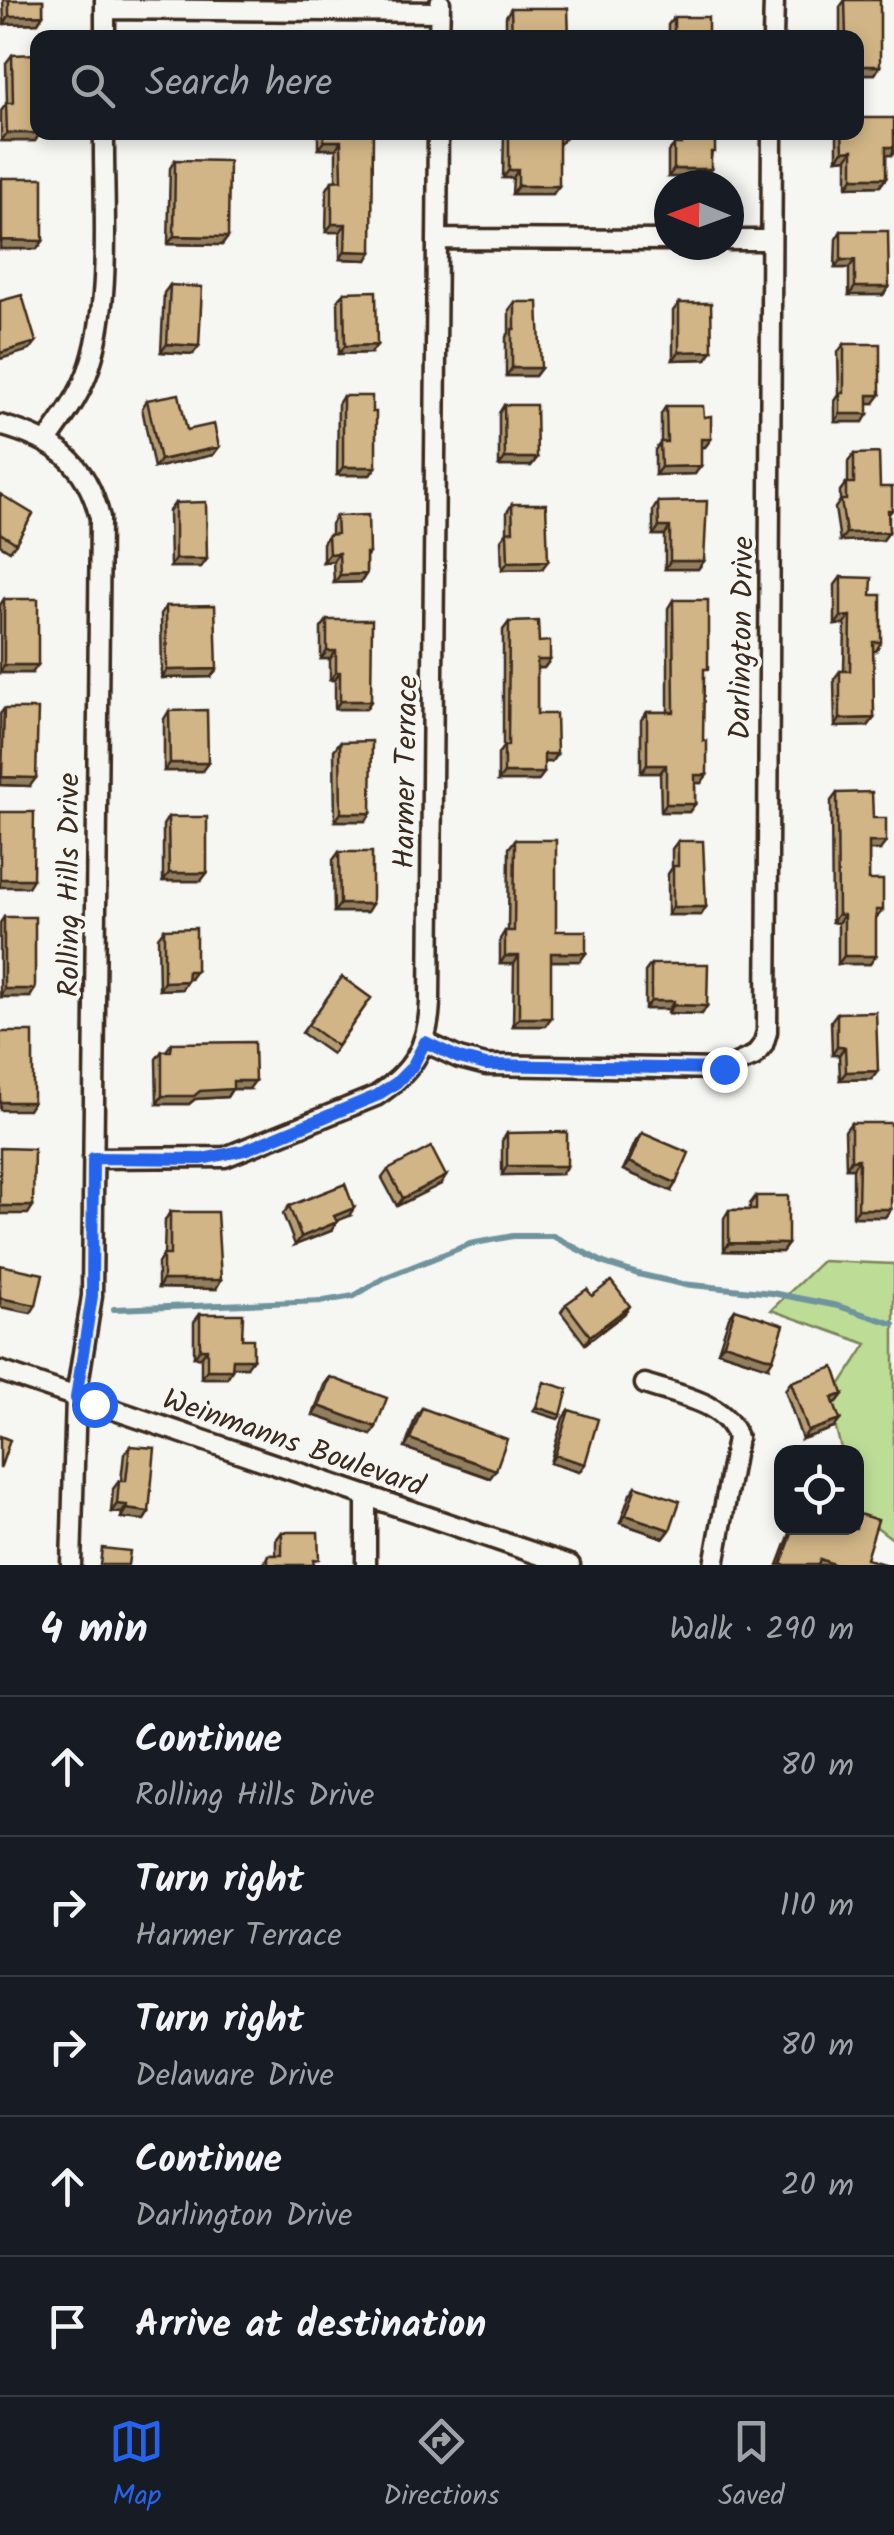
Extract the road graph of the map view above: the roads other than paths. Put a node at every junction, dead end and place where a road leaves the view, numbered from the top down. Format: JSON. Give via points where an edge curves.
{"nodes":[{"id":1,"x":774,"y":0,"type":"edge"},
{"id":2,"x":105,"y":5,"type":"edge"},
{"id":3,"x":440,"y":6,"type":"edge"},
{"id":4,"x":773,"y":30,"type":"edge"},
{"id":5,"x":104,"y":140,"type":"edge"},
{"id":6,"x":438,"y":140,"type":"edge"},
{"id":7,"x":772,"y":140,"type":"edge"},
{"id":8,"x":438,"y":238,"type":"junction"},
{"id":9,"x":654,"y":240,"type":"edge"},
{"id":10,"x":744,"y":240,"type":"edge"},
{"id":11,"x":772,"y":240,"type":"junction"},
{"id":12,"x":0,"y":426,"type":"edge"},
{"id":13,"x":48,"y":441,"type":"junction"},
{"id":14,"x":425,"y":1042,"type":"junction"},
{"id":15,"x":93,"y":1158,"type":"junction"},
{"id":16,"x":0,"y":1372,"type":"edge"},
{"id":17,"x":644,"y":1384,"type":"dead end"},
{"id":18,"x":76,"y":1398,"type":"junction"},
{"id":19,"x":366,"y":1496,"type":"junction"},
{"id":20,"x":71,"y":1565,"type":"edge"},
{"id":21,"x":366,"y":1565,"type":"edge"},
{"id":22,"x":570,"y":1565,"type":"edge"},
{"id":23,"x":714,"y":1565,"type":"edge"}],
"edges":[{"from":1,"to":4,"type":"street"},
{"from":2,"to":3,"type":"street"},
{"from":5,"to":13,"type":"street","via":[[97,340],[87,375]]},
{"from":6,"to":8,"type":"street","name":"Harmer Terrace"},
{"from":7,"to":11,"type":"street","name":"Darlington Drive"},
{"from":8,"to":9,"type":"street"},
{"from":8,"to":14,"type":"street","name":"Harmer Terrace"},
{"from":10,"to":11,"type":"street"},
{"from":11,"to":14,"type":"street","name":"Darlington Drive","via":[[763,1045],[724,1069],[674,1069],[486,1065]]},
{"from":12,"to":13,"type":"street","name":"Rolling Hills Drive"},
{"from":13,"to":15,"type":"street","name":"Rolling Hills Drive","via":[[84,475],[100,518]]},
{"from":14,"to":15,"type":"street","name":"Harmer Terrace","via":[[412,1067],[376,1096],[245,1150],[202,1159]]},
{"from":15,"to":18,"type":"street","name":"Rolling Hills Drive","via":[[92,1296]]},
{"from":16,"to":18,"type":"street","name":"Weinmanns Boulevard"},
{"from":17,"to":23,"type":"street","via":[[713,1408],[734,1426]]},
{"from":18,"to":19,"type":"street","name":"Weinmanns Boulevard"},
{"from":18,"to":20,"type":"street","name":"Rolling Hills Drive"},
{"from":19,"to":21,"type":"street"},
{"from":19,"to":22,"type":"street","name":"Weinmanns Boulevard"}]}
